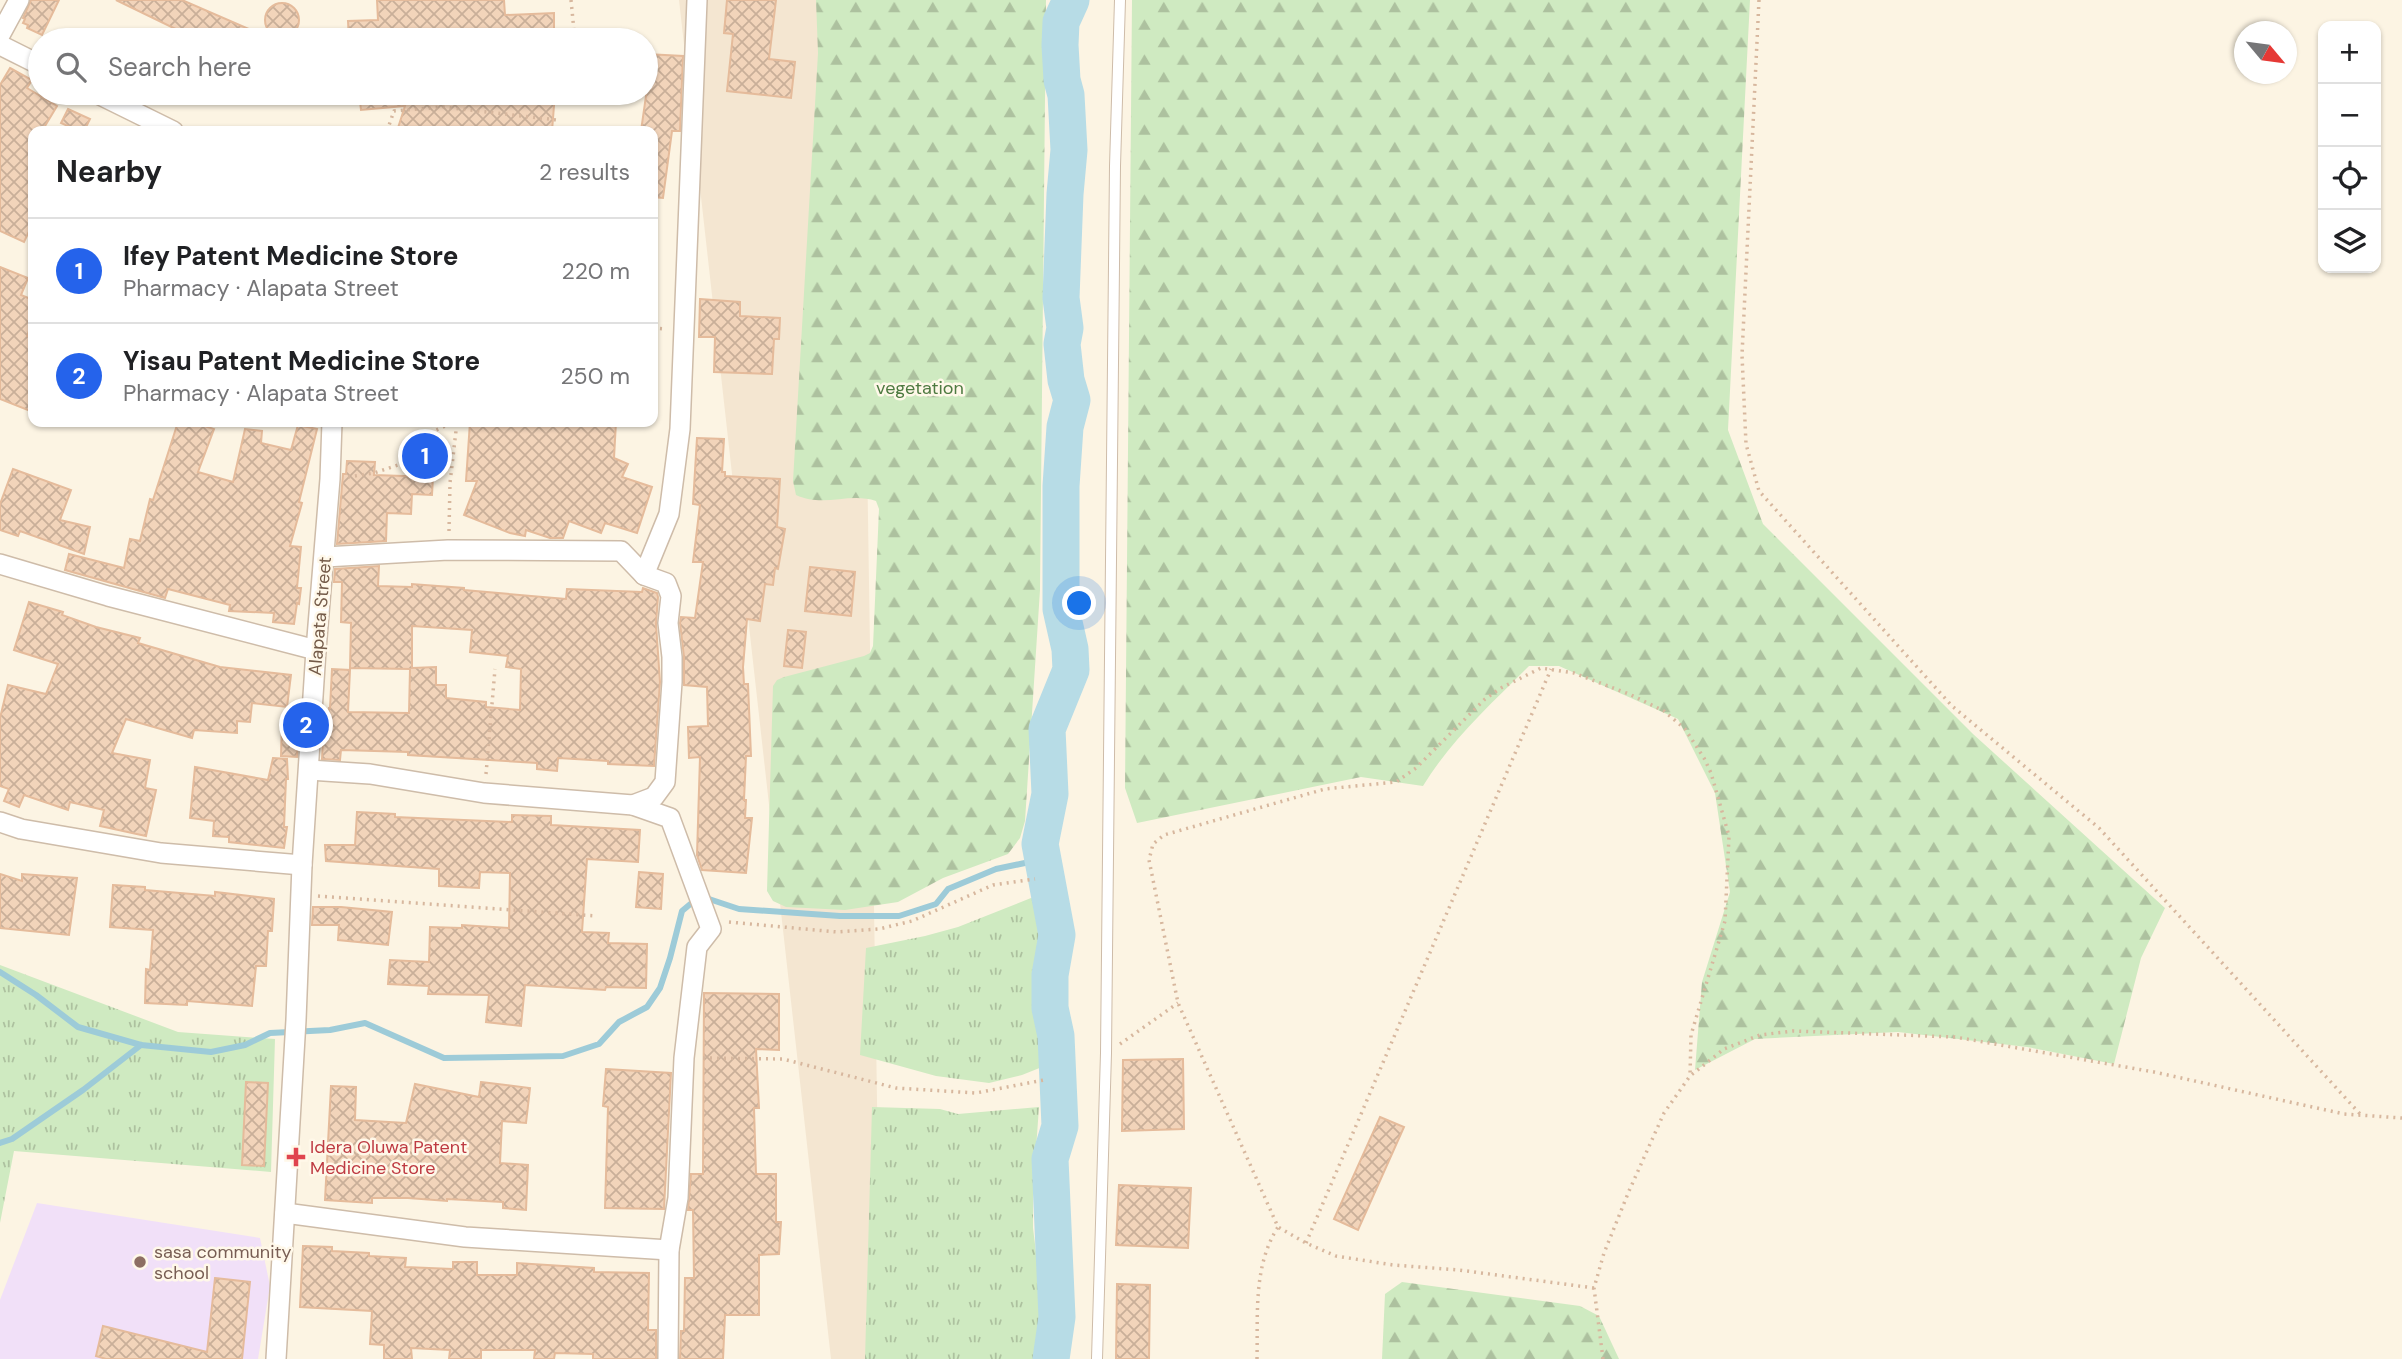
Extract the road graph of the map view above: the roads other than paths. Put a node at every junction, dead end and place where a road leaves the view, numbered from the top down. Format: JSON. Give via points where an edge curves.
{"nodes":[{"id":1,"x":19,"y":0,"type":"edge"},
{"id":2,"x":697,"y":0,"type":"edge"},
{"id":3,"x":1121,"y":0,"type":"edge"},
{"id":4,"x":0,"y":35,"type":"edge"},
{"id":5,"x":0,"y":46,"type":"edge"},
{"id":6,"x":28,"y":59,"type":"edge"},
{"id":7,"x":120,"y":105,"type":"edge"},
{"id":8,"x":163,"y":126,"type":"edge"},
{"id":9,"x":332,"y":427,"type":"edge"},
{"id":10,"x":325,"y":557,"type":"junction"},
{"id":11,"x":0,"y":564,"type":"edge"},
{"id":12,"x":644,"y":575,"type":"junction"},
{"id":13,"x":316,"y":650,"type":"junction"},
{"id":14,"x":309,"y":770,"type":"junction"},
{"id":15,"x":633,"y":805,"type":"junction"},
{"id":16,"x":0,"y":822,"type":"edge"},
{"id":17,"x":302,"y":865,"type":"junction"},
{"id":18,"x":285,"y":1213,"type":"junction"},
{"id":19,"x":669,"y":1250,"type":"junction"},
{"id":20,"x":276,"y":1359,"type":"edge"},
{"id":21,"x":668,"y":1359,"type":"edge"},
{"id":22,"x":1097,"y":1359,"type":"edge"}],
"edges":[{"from":1,"to":4,"type":"street"},
{"from":2,"to":12,"type":"street","via":[[680,429],[669,514]]},
{"from":3,"to":22,"type":"lane","via":[[1115,166],[1106,1053]]},
{"from":5,"to":6,"type":"street"},
{"from":7,"to":8,"type":"street"},
{"from":9,"to":10,"type":"street","name":"Alapata Street"},
{"from":10,"to":12,"type":"street","via":[[448,550],[621,551]]},
{"from":10,"to":13,"type":"street","name":"Alapata Street"},
{"from":11,"to":13,"type":"street"},
{"from":12,"to":15,"type":"street","via":[[666,583],[671,596],[672,681],[666,782],[654,797]]},
{"from":13,"to":14,"type":"street","name":"Alapata Street"},
{"from":14,"to":15,"type":"street","via":[[370,774],[484,793]]},
{"from":14,"to":17,"type":"street","name":"Alapata Street"},
{"from":15,"to":19,"type":"street","via":[[670,818],[711,929],[697,947],[684,1058],[678,1198]]},
{"from":16,"to":17,"type":"street","via":[[161,853]]},
{"from":17,"to":18,"type":"street","name":"Alapata Street"},
{"from":18,"to":19,"type":"street","via":[[465,1237]]},
{"from":18,"to":20,"type":"street"},
{"from":19,"to":21,"type":"street"}]}
